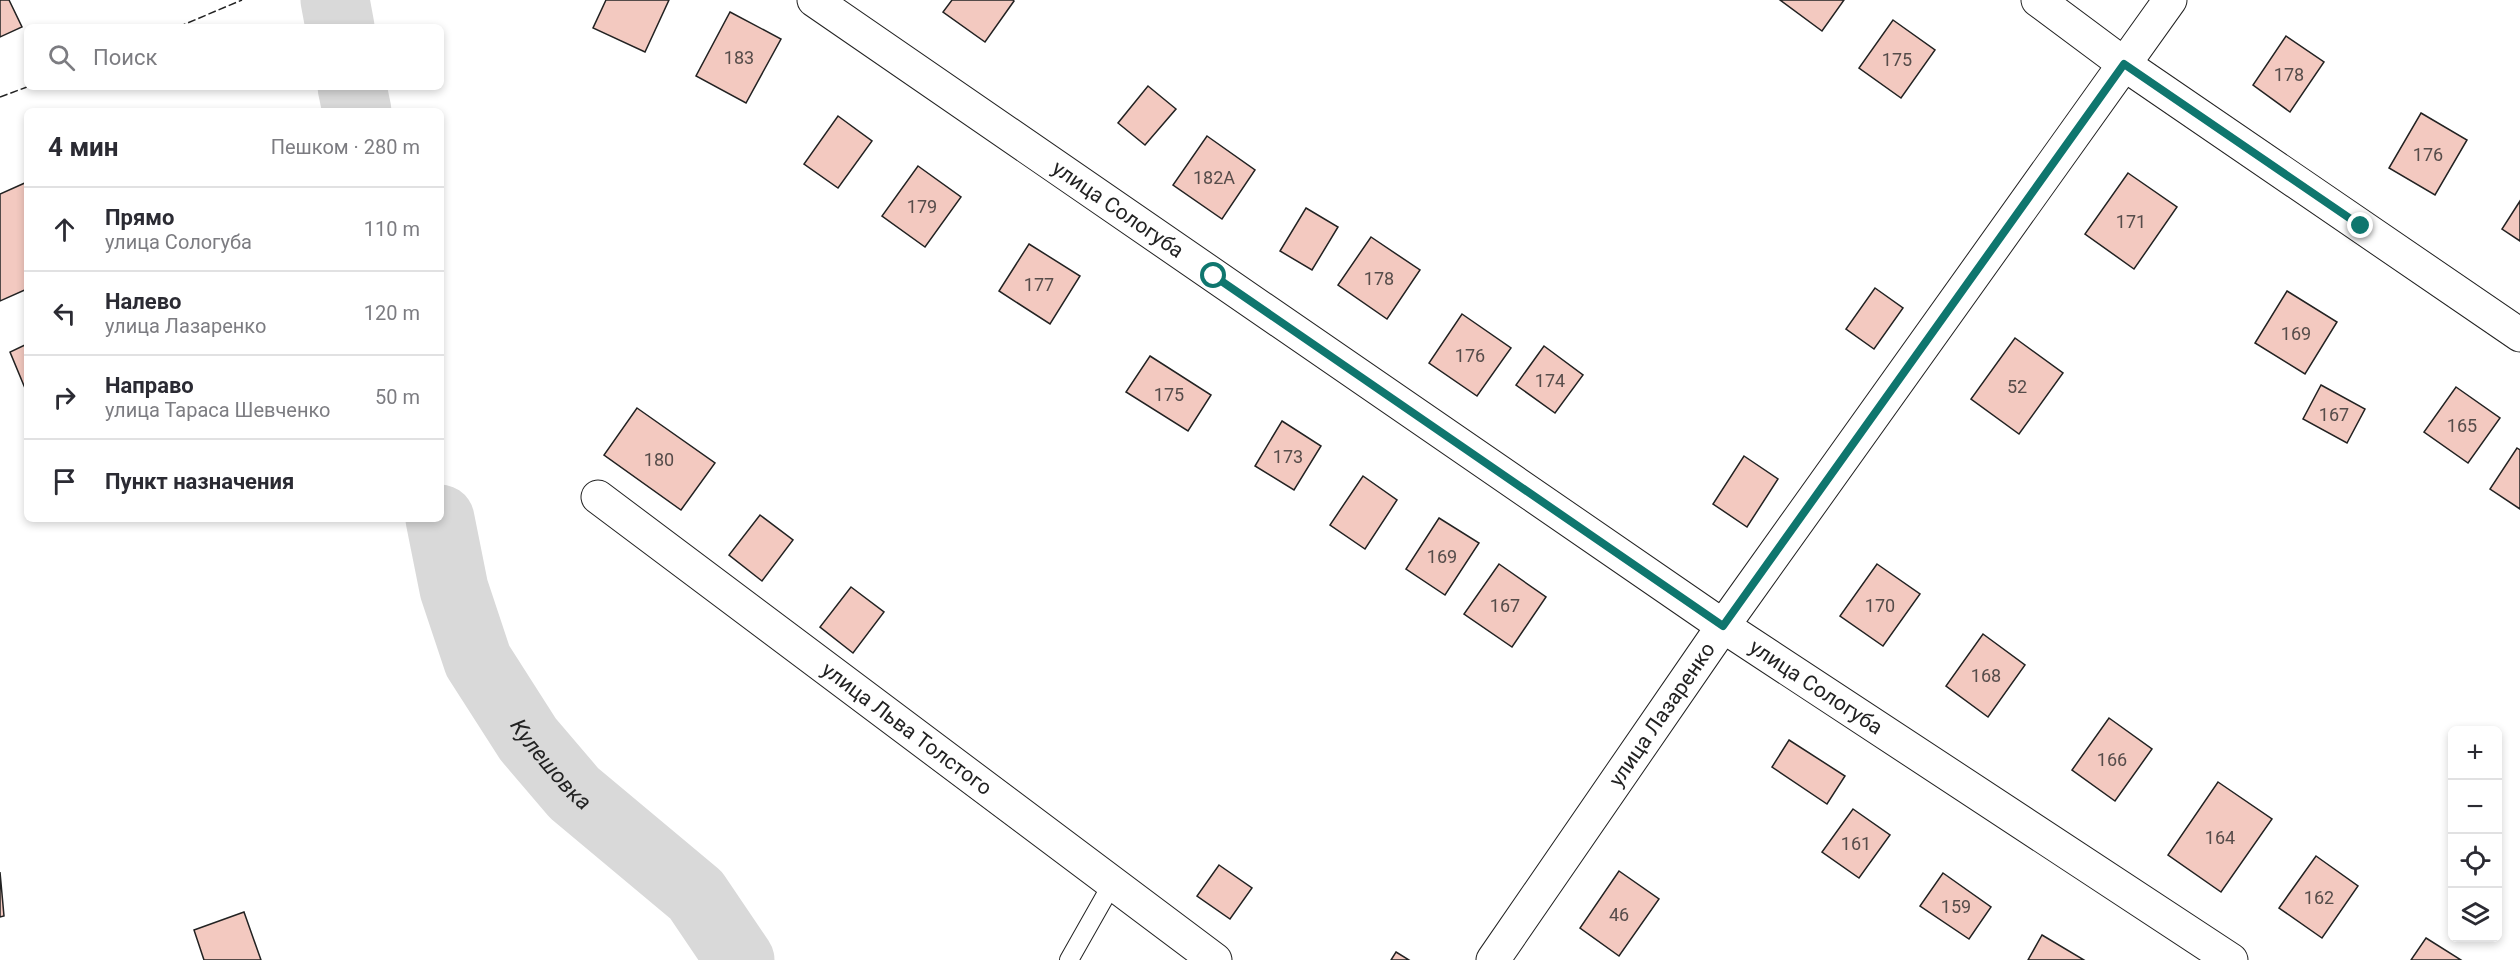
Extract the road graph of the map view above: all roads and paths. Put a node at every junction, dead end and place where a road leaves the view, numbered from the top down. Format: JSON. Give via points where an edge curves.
{"nodes":[{"id":1,"x":814,"y":0,"type":"edge"},
{"id":2,"x":2038,"y":0,"type":"edge"},
{"id":3,"x":2170,"y":0,"type":"edge"},
{"id":4,"x":2124,"y":64,"type":"junction"},
{"id":5,"x":2520,"y":334,"type":"edge"},
{"id":6,"x":598,"y":496,"type":"dead end"},
{"id":7,"x":1723,"y":626,"type":"junction"},
{"id":8,"x":1112,"y":884,"type":"junction"},
{"id":9,"x":1069,"y":960,"type":"edge"},
{"id":10,"x":1215,"y":960,"type":"edge"},
{"id":11,"x":1493,"y":960,"type":"edge"},
{"id":12,"x":2231,"y":960,"type":"edge"}],
"edges":[{"from":1,"to":7,"type":"street","name":"улица Сологуба"},
{"from":2,"to":4,"type":"street"},
{"from":3,"to":4,"type":"street","name":"улица Лазаренко"},
{"from":4,"to":5,"type":"street"},
{"from":4,"to":7,"type":"street","name":"улица Лазаренко"},
{"from":6,"to":8,"type":"street","name":"улица Льва Толстого"},
{"from":7,"to":11,"type":"street","name":"улица Лазаренко"},
{"from":7,"to":12,"type":"street","name":"улица Сологуба"},
{"from":8,"to":9,"type":"lane"},
{"from":8,"to":10,"type":"street","name":"улица Льва Толстого"}]}
